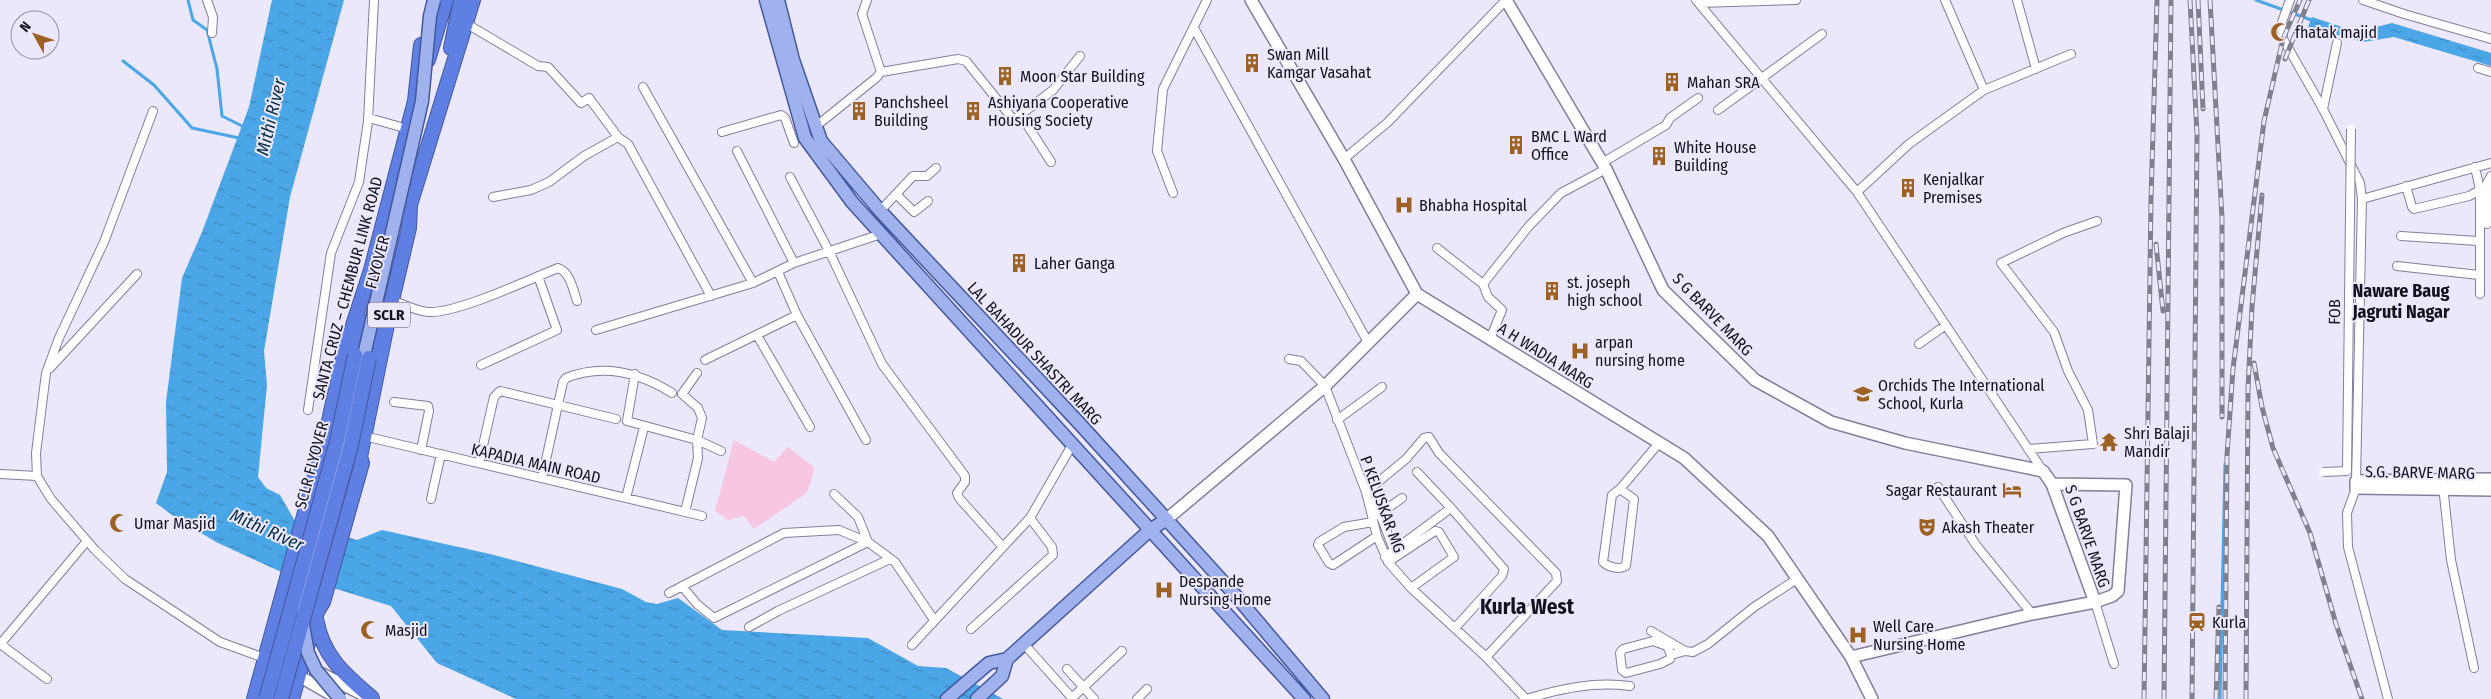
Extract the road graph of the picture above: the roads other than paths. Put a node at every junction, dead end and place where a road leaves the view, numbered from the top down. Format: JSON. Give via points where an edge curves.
{"nodes":[{"id":1,"x":206,"y":0,"type":"edge"},
{"id":2,"x":374,"y":0,"type":"edge"},
{"id":3,"x":428,"y":0,"type":"edge"},
{"id":4,"x":434,"y":0,"type":"edge"},
{"id":5,"x":446,"y":0,"type":"edge"},
{"id":6,"x":461,"y":0,"type":"edge"},
{"id":7,"x":473,"y":0,"type":"edge"},
{"id":8,"x":766,"y":0,"type":"edge"},
{"id":9,"x":778,"y":0,"type":"edge"},
{"id":10,"x":867,"y":0,"type":"edge"},
{"id":11,"x":1207,"y":0,"type":"edge"},
{"id":12,"x":1251,"y":0,"type":"edge"},
{"id":13,"x":1506,"y":0,"type":"edge"},
{"id":14,"x":1796,"y":0,"type":"edge"},
{"id":15,"x":1945,"y":0,"type":"edge"},
{"id":16,"x":2017,"y":0,"type":"edge"},
{"id":17,"x":2363,"y":0,"type":"edge"},
{"id":18,"x":1736,"y":1,"type":"edge"},
{"id":19,"x":2289,"y":1,"type":"edge"},
{"id":20,"x":1698,"y":2,"type":"edge"},
{"id":21,"x":455,"y":21,"type":"junction"},
{"id":22,"x":1194,"y":28,"type":"junction"},
{"id":23,"x":212,"y":33,"type":"dead end"},
{"id":24,"x":1822,"y":34,"type":"dead end"},
{"id":25,"x":2491,"y":39,"type":"edge"},
{"id":26,"x":2337,"y":43,"type":"dead end"},
{"id":27,"x":2071,"y":54,"type":"dead end"},
{"id":28,"x":1080,"y":56,"type":"dead end"},
{"id":29,"x":2478,"y":68,"type":"dead end"},
{"id":30,"x":2036,"y":69,"type":"junction"},
{"id":31,"x":881,"y":72,"type":"junction"},
{"id":32,"x":2491,"y":72,"type":"edge"},
{"id":33,"x":1762,"y":76,"type":"junction"},
{"id":34,"x":643,"y":87,"type":"dead end"},
{"id":35,"x":1984,"y":90,"type":"junction"},
{"id":36,"x":1698,"y":98,"type":"dead end"},
{"id":37,"x":415,"y":101,"type":"junction"},
{"id":38,"x":2323,"y":109,"type":"junction"},
{"id":39,"x":1718,"y":110,"type":"dead end"},
{"id":40,"x":153,"y":111,"type":"dead end"},
{"id":41,"x":369,"y":118,"type":"junction"},
{"id":42,"x":1015,"y":119,"type":"junction"},
{"id":43,"x":789,"y":127,"type":"junction"},
{"id":44,"x":802,"y":127,"type":"junction"},
{"id":45,"x":815,"y":127,"type":"junction"},
{"id":46,"x":408,"y":129,"type":"junction"},
{"id":47,"x":2351,"y":129,"type":"dead end"},
{"id":48,"x":722,"y":132,"type":"dead end"},
{"id":49,"x":618,"y":137,"type":"junction"},
{"id":50,"x":794,"y":143,"type":"dead end"},
{"id":51,"x":737,"y":151,"type":"dead end"},
{"id":52,"x":1344,"y":159,"type":"junction"},
{"id":53,"x":1051,"y":162,"type":"dead end"},
{"id":54,"x":2491,"y":162,"type":"edge"},
{"id":55,"x":1604,"y":166,"type":"junction"},
{"id":56,"x":2475,"y":167,"type":"junction"},
{"id":57,"x":936,"y":168,"type":"dead end"},
{"id":58,"x":2491,"y":176,"type":"edge"},
{"id":59,"x":790,"y":177,"type":"dead end"},
{"id":60,"x":2406,"y":186,"type":"junction"},
{"id":61,"x":2480,"y":190,"type":"junction"},
{"id":62,"x":1857,"y":192,"type":"junction"},
{"id":63,"x":1173,"y":193,"type":"dead end"},
{"id":64,"x":896,"y":194,"type":"junction"},
{"id":65,"x":493,"y":197,"type":"dead end"},
{"id":66,"x":2362,"y":199,"type":"junction"},
{"id":67,"x":928,"y":201,"type":"dead end"},
{"id":68,"x":410,"y":205,"type":"junction"},
{"id":69,"x":880,"y":211,"type":"junction"},
{"id":70,"x":2097,"y":221,"type":"dead end"},
{"id":71,"x":2486,"y":224,"type":"edge"},
{"id":72,"x":882,"y":234,"type":"junction"},
{"id":73,"x":2400,"y":236,"type":"dead end"},
{"id":74,"x":2478,"y":240,"type":"junction"},
{"id":75,"x":1437,"y":248,"type":"dead end"},
{"id":76,"x":830,"y":252,"type":"junction"},
{"id":77,"x":794,"y":263,"type":"junction"},
{"id":78,"x":2397,"y":266,"type":"dead end"},
{"id":79,"x":371,"y":270,"type":"junction"},
{"id":80,"x":778,"y":272,"type":"junction"},
{"id":81,"x":137,"y":274,"type":"dead end"},
{"id":82,"x":2479,"y":275,"type":"junction"},
{"id":83,"x":538,"y":276,"type":"junction"},
{"id":84,"x":753,"y":283,"type":"junction"},
{"id":85,"x":1483,"y":284,"type":"junction"},
{"id":86,"x":1417,"y":294,"type":"junction"},
{"id":87,"x":2480,"y":294,"type":"dead end"},
{"id":88,"x":711,"y":296,"type":"junction"},
{"id":89,"x":392,"y":300,"type":"junction"},
{"id":90,"x":577,"y":301,"type":"dead end"},
{"id":91,"x":797,"y":315,"type":"junction"},
{"id":92,"x":1946,"y":325,"type":"junction"},
{"id":93,"x":596,"y":330,"type":"dead end"},
{"id":94,"x":757,"y":335,"type":"junction"},
{"id":95,"x":1490,"y":339,"type":"junction"},
{"id":96,"x":1369,"y":344,"type":"junction"},
{"id":97,"x":1918,"y":344,"type":"dead end"},
{"id":98,"x":362,"y":357,"type":"junction"},
{"id":99,"x":1289,"y":359,"type":"dead end"},
{"id":100,"x":705,"y":360,"type":"dead end"},
{"id":101,"x":481,"y":365,"type":"dead end"},
{"id":102,"x":46,"y":373,"type":"junction"},
{"id":103,"x":697,"y":373,"type":"dead end"},
{"id":104,"x":635,"y":374,"type":"junction"},
{"id":105,"x":1325,"y":386,"type":"junction"},
{"id":106,"x":1382,"y":387,"type":"dead end"},
{"id":107,"x":672,"y":393,"type":"dead end"},
{"id":108,"x":394,"y":402,"type":"dead end"},
{"id":109,"x":559,"y":406,"type":"junction"},
{"id":110,"x":308,"y":410,"type":"dead end"},
{"id":111,"x":616,"y":419,"type":"dead end"},
{"id":112,"x":1336,"y":420,"type":"junction"},
{"id":113,"x":644,"y":427,"type":"junction"},
{"id":114,"x":810,"y":428,"type":"dead end"},
{"id":115,"x":364,"y":436,"type":"junction"},
{"id":116,"x":697,"y":440,"type":"junction"},
{"id":117,"x":866,"y":440,"type":"dead end"},
{"id":118,"x":1659,"y":443,"type":"junction"},
{"id":119,"x":1072,"y":445,"type":"junction"},
{"id":120,"x":323,"y":448,"type":"junction"},
{"id":121,"x":2028,"y":449,"type":"junction"},
{"id":122,"x":420,"y":450,"type":"junction"},
{"id":123,"x":721,"y":451,"type":"dead end"},
{"id":124,"x":441,"y":454,"type":"junction"},
{"id":125,"x":360,"y":456,"type":"junction"},
{"id":126,"x":479,"y":463,"type":"junction"},
{"id":127,"x":2043,"y":471,"type":"junction"},
{"id":128,"x":1417,"y":472,"type":"dead end"},
{"id":129,"x":2323,"y":472,"type":"dead end"},
{"id":130,"x":0,"y":474,"type":"edge"},
{"id":131,"x":37,"y":476,"type":"junction"},
{"id":132,"x":542,"y":478,"type":"junction"},
{"id":133,"x":2491,"y":479,"type":"edge"},
{"id":134,"x":2052,"y":484,"type":"junction"},
{"id":135,"x":2356,"y":484,"type":"junction"},
{"id":136,"x":2443,"y":485,"type":"junction"},
{"id":137,"x":1938,"y":487,"type":"dead end"},
{"id":138,"x":1620,"y":489,"type":"junction"},
{"id":139,"x":2491,"y":490,"type":"edge"},
{"id":140,"x":1366,"y":492,"type":"junction"},
{"id":141,"x":834,"y":494,"type":"dead end"},
{"id":142,"x":626,"y":498,"type":"junction"},
{"id":143,"x":1402,"y":498,"type":"dead end"},
{"id":144,"x":431,"y":499,"type":"dead end"},
{"id":145,"x":1375,"y":502,"type":"dead end"},
{"id":146,"x":1451,"y":508,"type":"junction"},
{"id":147,"x":685,"y":512,"type":"junction"},
{"id":148,"x":1380,"y":513,"type":"junction"},
{"id":149,"x":702,"y":516,"type":"dead end"},
{"id":150,"x":1030,"y":518,"type":"junction"},
{"id":151,"x":1166,"y":519,"type":"junction"},
{"id":152,"x":1373,"y":520,"type":"junction"},
{"id":153,"x":1150,"y":530,"type":"junction"},
{"id":154,"x":1377,"y":536,"type":"junction"},
{"id":155,"x":87,"y":541,"type":"junction"},
{"id":156,"x":868,"y":542,"type":"junction"},
{"id":157,"x":1002,"y":546,"type":"junction"},
{"id":158,"x":1394,"y":550,"type":"junction"},
{"id":159,"x":890,"y":559,"type":"junction"},
{"id":160,"x":1387,"y":559,"type":"junction"},
{"id":161,"x":1456,"y":562,"type":"dead end"},
{"id":162,"x":1797,"y":579,"type":"junction"},
{"id":163,"x":682,"y":586,"type":"junction"},
{"id":164,"x":1413,"y":589,"type":"junction"},
{"id":165,"x":669,"y":593,"type":"dead end"},
{"id":166,"x":1236,"y":596,"type":"junction"},
{"id":167,"x":2094,"y":602,"type":"junction"},
{"id":168,"x":318,"y":607,"type":"junction"},
{"id":169,"x":1221,"y":609,"type":"junction"},
{"id":170,"x":2032,"y":614,"type":"junction"},
{"id":171,"x":934,"y":620,"type":"junction"},
{"id":172,"x":749,"y":627,"type":"dead end"},
{"id":173,"x":971,"y":628,"type":"dead end"},
{"id":174,"x":1455,"y":628,"type":"junction"},
{"id":175,"x":1651,"y":631,"type":"dead end"},
{"id":176,"x":1024,"y":644,"type":"junction"},
{"id":177,"x":912,"y":646,"type":"dead end"},
{"id":178,"x":1122,"y":651,"type":"dead end"},
{"id":179,"x":1685,"y":651,"type":"junction"},
{"id":180,"x":1671,"y":655,"type":"junction"},
{"id":181,"x":263,"y":657,"type":"junction"},
{"id":182,"x":1486,"y":657,"type":"junction"},
{"id":183,"x":1851,"y":657,"type":"junction"},
{"id":184,"x":1007,"y":659,"type":"junction"},
{"id":185,"x":2114,"y":664,"type":"dead end"},
{"id":186,"x":2474,"y":668,"type":"dead end"},
{"id":187,"x":1067,"y":669,"type":"dead end"},
{"id":188,"x":301,"y":670,"type":"junction"},
{"id":189,"x":47,"y":680,"type":"dead end"},
{"id":190,"x":1630,"y":686,"type":"dead end"},
{"id":191,"x":1083,"y":687,"type":"junction"},
{"id":192,"x":1147,"y":689,"type":"dead end"},
{"id":193,"x":1073,"y":698,"type":"edge"},
{"id":194,"x":254,"y":699,"type":"edge"},
{"id":195,"x":266,"y":699,"type":"edge"},
{"id":196,"x":281,"y":699,"type":"edge"},
{"id":197,"x":292,"y":699,"type":"edge"},
{"id":198,"x":340,"y":699,"type":"edge"},
{"id":199,"x":372,"y":699,"type":"edge"},
{"id":200,"x":947,"y":699,"type":"edge"},
{"id":201,"x":977,"y":699,"type":"edge"},
{"id":202,"x":1094,"y":699,"type":"edge"},
{"id":203,"x":1137,"y":699,"type":"edge"},
{"id":204,"x":1304,"y":699,"type":"edge"},
{"id":205,"x":1323,"y":699,"type":"edge"},
{"id":206,"x":1526,"y":699,"type":"edge"},
{"id":207,"x":1872,"y":699,"type":"edge"},
{"id":208,"x":2388,"y":699,"type":"edge"}],
"edges":[{"from":1,"to":23,"type":"street","via":[[213,17]]},
{"from":2,"to":41,"type":"street"},
{"from":3,"to":37,"type":"highway","name":"SANTA CRUZ – CHEMBUR LINK ROAD"},
{"from":4,"to":198,"type":"main road","bridge":true,"via":[[422,100],[344,443],[305,584],[303,625],[308,653],[316,670]]},
{"from":5,"to":21,"type":"highway","number":"SCLR"},
{"from":6,"to":21,"type":"highway","number":"SCLR"},
{"from":7,"to":21,"type":"highway"},
{"from":8,"to":44,"type":"main road","name":"LAL BAHADUR SHASTRI MARG"},
{"from":9,"to":45,"type":"main road","name":"LAL BAHADUR SHASTRI MARG","via":[[792,60]]},
{"from":10,"to":31,"type":"street","via":[[862,14]]},
{"from":11,"to":22,"type":"street"},
{"from":12,"to":52,"type":"street","name":"A H WADIA MARG"},
{"from":13,"to":52,"type":"street","via":[[1388,122]]},
{"from":13,"to":55,"type":"street","name":"S G BARVE MARG"},
{"from":14,"to":18,"type":"street"},
{"from":15,"to":35,"type":"street"},
{"from":16,"to":30,"type":"street"},
{"from":17,"to":25,"type":"street"},
{"from":18,"to":20,"type":"street"},
{"from":19,"to":38,"type":"street","via":[[2282,32]]},
{"from":20,"to":33,"type":"street"},
{"from":21,"to":37,"type":"highway","number":"SCLR"},
{"from":21,"to":49,"type":"street","via":[[538,66],[548,67],[581,102],[589,98]]},
{"from":21,"to":68,"type":"highway","number":"SCLR","via":[[453,59]]},
{"from":22,"to":63,"type":"street","via":[[1163,89],[1157,151]]},
{"from":22,"to":96,"type":"street"},
{"from":24,"to":33,"type":"street"},
{"from":26,"to":38,"type":"street"},
{"from":27,"to":30,"type":"street"},
{"from":28,"to":42,"type":"street","via":[[1053,90]]},
{"from":29,"to":32,"type":"street"},
{"from":30,"to":35,"type":"street"},
{"from":31,"to":42,"type":"street","via":[[958,59],[966,61]]},
{"from":31,"to":45,"type":"street"},
{"from":33,"to":39,"type":"street"},
{"from":33,"to":62,"type":"street"},
{"from":34,"to":84,"type":"street"},
{"from":35,"to":62,"type":"street","via":[[1909,144]]},
{"from":36,"to":55,"type":"street","via":[[1670,118],[1666,125]]},
{"from":37,"to":46,"type":"highway","name":"SANTA CRUZ – CHEMBUR LINK ROAD","number":"SCLR"},
{"from":38,"to":66,"type":"street","via":[[2360,183]]},
{"from":40,"to":102,"type":"street","via":[[104,242]]},
{"from":41,"to":46,"type":"street"},
{"from":41,"to":110,"type":"street","via":[[359,182],[331,252]]},
{"from":42,"to":53,"type":"street","via":[[1026,122]]},
{"from":43,"to":44,"type":"street"},
{"from":43,"to":48,"type":"street","via":[[784,116],[779,115]]},
{"from":43,"to":50,"type":"street"},
{"from":44,"to":72,"type":"main road","name":"LAL BAHADUR SHASTRI MARG","via":[[805,138],[852,202]]},
{"from":45,"to":69,"type":"main road","name":"LAL BAHADUR SHASTRI MARG","via":[[821,141]]},
{"from":46,"to":79,"type":"highway","name":"SANTA CRUZ – CHEMBUR LINK ROAD","number":"SCLR"},
{"from":47,"to":129,"type":"street","name":"FOB","bridge":true,"via":[[2347,471]]},
{"from":49,"to":65,"type":"street","via":[[584,156],[549,182],[531,190]]},
{"from":49,"to":88,"type":"street","via":[[628,144]]},
{"from":51,"to":77,"type":"street"},
{"from":52,"to":86,"type":"street","name":"A H WADIA MARG"},
{"from":54,"to":56,"type":"street"},
{"from":55,"to":85,"type":"street","via":[[1562,193],[1529,226]]},
{"from":55,"to":127,"type":"street","name":"S G BARVE MARG","via":[[1663,290],[1755,380],[1831,422],[1905,443]]},
{"from":56,"to":60,"type":"street"},
{"from":56,"to":61,"type":"street"},
{"from":57,"to":64,"type":"street","via":[[927,176],[913,176]]},
{"from":58,"to":71,"type":"street","via":[[2487,183]]},
{"from":59,"to":76,"type":"street"},
{"from":60,"to":61,"type":"street","via":[[2414,209],[2469,196]]},
{"from":60,"to":66,"type":"street"},
{"from":61,"to":71,"type":"street"},
{"from":62,"to":92,"type":"street"},
{"from":64,"to":67,"type":"street","via":[[914,212]]},
{"from":64,"to":69,"type":"street"},
{"from":66,"to":135,"type":"street"},
{"from":68,"to":89,"type":"highway","number":"SCLR","via":[[409,228]]},
{"from":68,"to":98,"type":"highway","name":"FLYOVER"},
{"from":69,"to":151,"type":"main road","name":"LAL BAHADUR SHASTRI MARG"},
{"from":70,"to":121,"type":"street","via":[[2001,263],[2054,332],[2068,372],[2088,410],[2093,444]]},
{"from":71,"to":74,"type":"street"},
{"from":72,"to":76,"type":"street"},
{"from":72,"to":119,"type":"main road","name":"LAL BAHADUR SHASTRI MARG"},
{"from":73,"to":74,"type":"street"},
{"from":74,"to":82,"type":"street"},
{"from":75,"to":85,"type":"street"},
{"from":76,"to":77,"type":"street"},
{"from":76,"to":157,"type":"street","via":[[882,364],[965,476],[965,482],[957,493],[959,498]]},
{"from":77,"to":80,"type":"street"},
{"from":78,"to":82,"type":"street"},
{"from":79,"to":98,"type":"highway","name":"FLYOVER"},
{"from":79,"to":120,"type":"highway","name":"SANTA CRUZ – CHEMBUR LINK ROAD","number":"SCLR","via":[[344,353]]},
{"from":80,"to":84,"type":"street"},
{"from":80,"to":91,"type":"street"},
{"from":81,"to":102,"type":"street"},
{"from":82,"to":87,"type":"street"},
{"from":83,"to":89,"type":"street","via":[[454,309],[429,312]]},
{"from":83,"to":90,"type":"street","via":[[558,268],[564,270]]},
{"from":83,"to":101,"type":"street","via":[[557,330]]},
{"from":84,"to":88,"type":"street"},
{"from":85,"to":95,"type":"street","via":[[1488,297],[1502,310]]},
{"from":86,"to":95,"type":"street","name":"A H WADIA MARG"},
{"from":86,"to":96,"type":"street"},
{"from":88,"to":93,"type":"street"},
{"from":89,"to":115,"type":"highway","number":"SCLR"},
{"from":91,"to":94,"type":"street"},
{"from":91,"to":117,"type":"street"},
{"from":92,"to":97,"type":"street"},
{"from":92,"to":121,"type":"street"},
{"from":94,"to":100,"type":"street"},
{"from":94,"to":114,"type":"street"},
{"from":95,"to":118,"type":"street","name":"A H WADIA MARG"},
{"from":96,"to":105,"type":"street"},
{"from":98,"to":195,"type":"highway","name":"SCLR FLYOVER","bridge":true},
{"from":98,"to":196,"type":"highway","bridge":true,"via":[[351,444]]},
{"from":99,"to":105,"type":"street","via":[[1301,361]]},
{"from":102,"to":131,"type":"street","via":[[36,453]]},
{"from":103,"to":116,"type":"street","via":[[682,394],[701,412]]},
{"from":104,"to":107,"type":"street"},
{"from":104,"to":109,"type":"street","via":[[604,370],[566,378]]},
{"from":104,"to":113,"type":"street","via":[[626,419]]},
{"from":105,"to":112,"type":"street","name":"P KELUSKAR MG"},
{"from":105,"to":151,"type":"street"},
{"from":106,"to":112,"type":"street"},
{"from":108,"to":122,"type":"street","via":[[428,406]]},
{"from":109,"to":111,"type":"street"},
{"from":109,"to":126,"type":"street","via":[[500,391],[496,393]]},
{"from":109,"to":132,"type":"street"},
{"from":112,"to":140,"type":"street","name":"P KELUSKAR MG"},
{"from":113,"to":116,"type":"street"},
{"from":113,"to":142,"type":"street"},
{"from":115,"to":122,"type":"street","name":"KAPADIA MAIN ROAD"},
{"from":115,"to":125,"type":"highway","number":"SCLR"},
{"from":116,"to":123,"type":"street"},
{"from":116,"to":147,"type":"street","via":[[698,458]]},
{"from":118,"to":138,"type":"street"},
{"from":118,"to":162,"type":"street","name":"A H WADIA MARG","via":[[1684,458],[1768,536]]},
{"from":119,"to":150,"type":"street"},
{"from":119,"to":153,"type":"main road","name":"LAL BAHADUR SHASTRI MARG"},
{"from":120,"to":125,"type":"highway"},
{"from":120,"to":181,"type":"highway","name":"SANTA CRUZ – CHEMBUR LINK ROAD","number":"SCLR"},
{"from":121,"to":127,"type":"street"},
{"from":122,"to":124,"type":"street","name":"KAPADIA MAIN ROAD"},
{"from":124,"to":126,"type":"street","name":"KAPADIA MAIN ROAD"},
{"from":124,"to":144,"type":"street"},
{"from":125,"to":168,"type":"highway","number":"SCLR","via":[[362,463]]},
{"from":126,"to":132,"type":"street","name":"KAPADIA MAIN ROAD"},
{"from":127,"to":134,"type":"street"},
{"from":128,"to":146,"type":"street"},
{"from":130,"to":131,"type":"street"},
{"from":131,"to":155,"type":"street","via":[[51,500]]},
{"from":132,"to":142,"type":"street","name":"KAPADIA MAIN ROAD"},
{"from":133,"to":136,"type":"street"},
{"from":134,"to":167,"type":"street","name":"S G BARVE MARG"},
{"from":134,"to":167,"type":"street","name":"S G BARVE MARG","via":[[2126,485],[2118,591]]},
{"from":135,"to":136,"type":"street","name":"S.G. BARVE MARG"},
{"from":135,"to":208,"type":"street","via":[[2347,512],[2348,547]]},
{"from":136,"to":139,"type":"street","name":"S.G. BARVE MARG"},
{"from":136,"to":186,"type":"street","via":[[2451,560]]},
{"from":137,"to":170,"type":"street","via":[[1976,545]]},
{"from":138,"to":138,"type":"street","via":[[1634,499],[1626,566],[1623,568],[1607,566],[1603,562],[1612,495]]},
{"from":140,"to":152,"type":"street","name":"P KELUSKAR MG"},
{"from":140,"to":182,"type":"street","via":[[1406,459],[1424,438],[1429,437],[1440,453],[1556,573],[1557,581]]},
{"from":141,"to":156,"type":"street","via":[[858,517]]},
{"from":142,"to":147,"type":"street","name":"KAPADIA MAIN ROAD"},
{"from":143,"to":148,"type":"street"},
{"from":145,"to":148,"type":"street"},
{"from":146,"to":158,"type":"street"},
{"from":146,"to":174,"type":"street","via":[[1502,565],[1504,573]]},
{"from":147,"to":149,"type":"street","name":"KAPADIA MAIN ROAD"},
{"from":148,"to":152,"type":"street"},
{"from":148,"to":158,"type":"street"},
{"from":150,"to":157,"type":"street"},
{"from":150,"to":173,"type":"street","via":[[1052,547],[1053,555]]},
{"from":151,"to":153,"type":"main road"},
{"from":151,"to":166,"type":"main road","name":"LAL BAHADUR SHASTRI MARG"},
{"from":152,"to":154,"type":"street","name":"P KELUSKAR MG"},
{"from":152,"to":154,"type":"street","via":[[1344,527],[1318,545],[1333,565]]},
{"from":153,"to":169,"type":"main road","name":"LAL BAHADUR SHASTRI MARG"},
{"from":153,"to":176,"type":"main road"},
{"from":154,"to":160,"type":"street","name":"P KELUSKAR MG"},
{"from":155,"to":181,"type":"street","via":[[125,579],[148,595],[220,642]]},
{"from":155,"to":189,"type":"street","via":[[2,642]]},
{"from":156,"to":159,"type":"street"},
{"from":156,"to":163,"type":"street","via":[[839,530],[784,533]]},
{"from":156,"to":163,"type":"street","via":[[714,618]]},
{"from":157,"to":171,"type":"street"},
{"from":158,"to":160,"type":"street"},
{"from":159,"to":171,"type":"street"},
{"from":159,"to":172,"type":"street"},
{"from":160,"to":164,"type":"street","name":"P KELUSKAR MG"},
{"from":160,"to":164,"type":"street","via":[[1435,531],[1439,532],[1454,557]]},
{"from":161,"to":164,"type":"street"},
{"from":162,"to":179,"type":"street","via":[[1729,625],[1708,644],[1693,652]]},
{"from":162,"to":183,"type":"street","name":"A H WADIA MARG"},
{"from":163,"to":165,"type":"street"},
{"from":164,"to":174,"type":"street","name":"P KELUSKAR MG"},
{"from":166,"to":169,"type":"main road"},
{"from":166,"to":205,"type":"main road","name":"LAL BAHADUR SHASTRI MARG"},
{"from":167,"to":170,"type":"street","name":"S G BARVE MARG"},
{"from":167,"to":185,"type":"street"},
{"from":168,"to":188,"type":"highway","number":"SCLR"},
{"from":168,"to":199,"type":"highway","via":[[325,650]]},
{"from":169,"to":204,"type":"main road","name":"LAL BAHADUR SHASTRI MARG"},
{"from":170,"to":183,"type":"street","name":"S G BARVE MARG"},
{"from":171,"to":177,"type":"street"},
{"from":174,"to":182,"type":"street","name":"P KELUSKAR MG"},
{"from":175,"to":179,"type":"street"},
{"from":176,"to":184,"type":"main road"},
{"from":176,"to":193,"type":"street"},
{"from":178,"to":191,"type":"street"},
{"from":179,"to":180,"type":"street"},
{"from":180,"to":180,"type":"street","via":[[1660,664],[1626,673],[1622,670],[1620,652],[1623,649],[1653,641],[1667,646]]},
{"from":181,"to":188,"type":"street"},
{"from":181,"to":194,"type":"highway","name":"SANTA CRUZ – CHEMBUR LINK ROAD","number":"SCLR"},
{"from":182,"to":206,"type":"street","name":"P KELUSKAR MG"},
{"from":183,"to":207,"type":"street","name":"A H WADIA MARG"},
{"from":184,"to":200,"type":"main road","via":[[989,663]]},
{"from":184,"to":201,"type":"main road","via":[[1002,676]]},
{"from":187,"to":191,"type":"street"},
{"from":188,"to":197,"type":"highway","number":"SCLR"},
{"from":188,"to":198,"type":"street"},
{"from":188,"to":199,"type":"street"},
{"from":190,"to":206,"type":"street","via":[[1608,683],[1568,688]]},
{"from":191,"to":193,"type":"street"},
{"from":191,"to":202,"type":"street"},
{"from":192,"to":203,"type":"street"}]}
